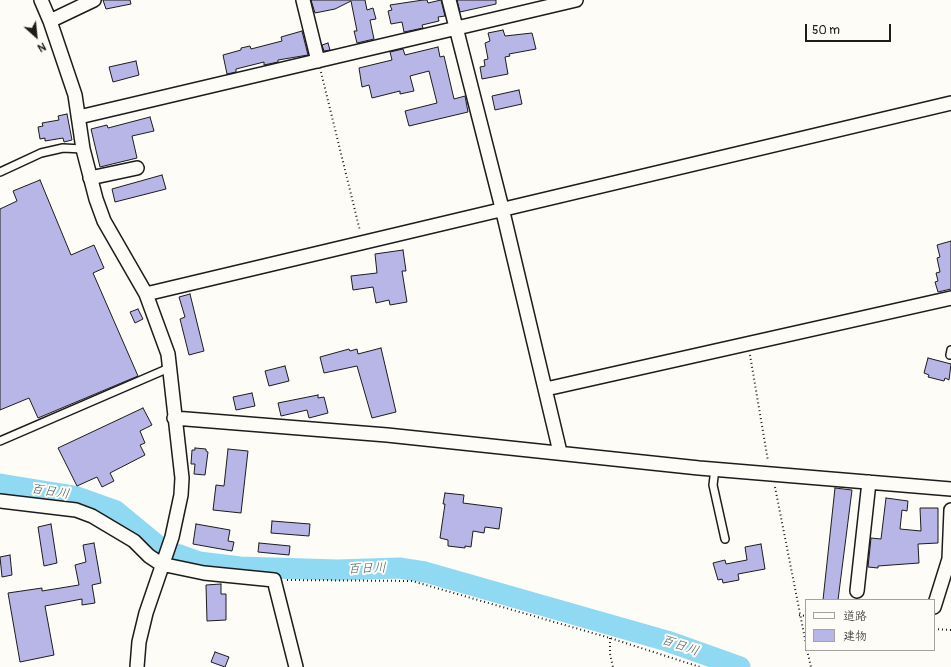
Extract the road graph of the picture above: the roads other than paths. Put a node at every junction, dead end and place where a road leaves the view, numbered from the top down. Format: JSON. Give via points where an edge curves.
{"nodes":[{"id":1,"x":41,"y":0,"type":"edge"},
{"id":2,"x":94,"y":0,"type":"edge"},
{"id":3,"x":303,"y":0,"type":"edge"},
{"id":4,"x":449,"y":0,"type":"edge"},
{"id":5,"x":576,"y":0,"type":"edge"},
{"id":6,"x":50,"y":21,"type":"junction"},
{"id":7,"x":456,"y":28,"type":"junction"},
{"id":8,"x":318,"y":60,"type":"junction"},
{"id":9,"x":951,"y":103,"type":"edge"},
{"id":10,"x":79,"y":117,"type":"junction"},
{"id":11,"x":83,"y":149,"type":"junction"},
{"id":12,"x":137,"y":168,"type":"dead end"},
{"id":13,"x":0,"y":172,"type":"edge"},
{"id":14,"x":90,"y":178,"type":"junction"},
{"id":15,"x":502,"y":208,"type":"junction"},
{"id":16,"x":146,"y":294,"type":"junction"},
{"id":17,"x":951,"y":298,"type":"edge"},
{"id":18,"x":169,"y":368,"type":"junction"},
{"id":19,"x":546,"y":389,"type":"junction"},
{"id":20,"x":174,"y":418,"type":"junction"},
{"id":21,"x":0,"y":441,"type":"edge"},
{"id":22,"x":560,"y":452,"type":"junction"},
{"id":23,"x":715,"y":469,"type":"junction"},
{"id":24,"x":869,"y":482,"type":"junction"},
{"id":25,"x":951,"y":489,"type":"edge"},
{"id":26,"x":0,"y":501,"type":"edge"},
{"id":27,"x":951,"y":510,"type":"edge"},
{"id":28,"x":725,"y":539,"type":"dead end"},
{"id":29,"x":162,"y":562,"type":"junction"},
{"id":30,"x":857,"y":591,"type":"dead end"},
{"id":31,"x":935,"y":604,"type":"edge"},
{"id":32,"x":137,"y":667,"type":"edge"},
{"id":33,"x":296,"y":667,"type":"edge"}],
"edges":[{"from":1,"to":6,"type":"street"},
{"from":2,"to":6,"type":"street"},
{"from":3,"to":8,"type":"street"},
{"from":4,"to":7,"type":"street"},
{"from":5,"to":7,"type":"street"},
{"from":6,"to":10,"type":"street","via":[[74,89]]},
{"from":7,"to":8,"type":"street"},
{"from":7,"to":15,"type":"street"},
{"from":8,"to":10,"type":"street"},
{"from":9,"to":15,"type":"street"},
{"from":10,"to":11,"type":"street"},
{"from":11,"to":13,"type":"lane","via":[[63,148],[41,153]]},
{"from":11,"to":14,"type":"street"},
{"from":12,"to":14,"type":"street"},
{"from":14,"to":16,"type":"street","via":[[104,221]]},
{"from":15,"to":16,"type":"street"},
{"from":15,"to":19,"type":"street"},
{"from":16,"to":18,"type":"street","via":[[168,354]]},
{"from":17,"to":19,"type":"street"},
{"from":18,"to":20,"type":"street"},
{"from":18,"to":21,"type":"lane"},
{"from":19,"to":22,"type":"street"},
{"from":20,"to":22,"type":"street"},
{"from":20,"to":29,"type":"street","via":[[182,478],[181,495],[172,537]]},
{"from":22,"to":23,"type":"street"},
{"from":23,"to":24,"type":"street"},
{"from":23,"to":28,"type":"lane","via":[[713,485]]},
{"from":24,"to":25,"type":"street"},
{"from":24,"to":30,"type":"street"},
{"from":26,"to":29,"type":"street","via":[[76,510],[92,516],[134,541],[149,556]]},
{"from":27,"to":31,"type":"street","via":[[949,558]]},
{"from":29,"to":32,"type":"street","via":[[139,642]]},
{"from":29,"to":33,"type":"street","via":[[204,573],[274,580]]}]}
